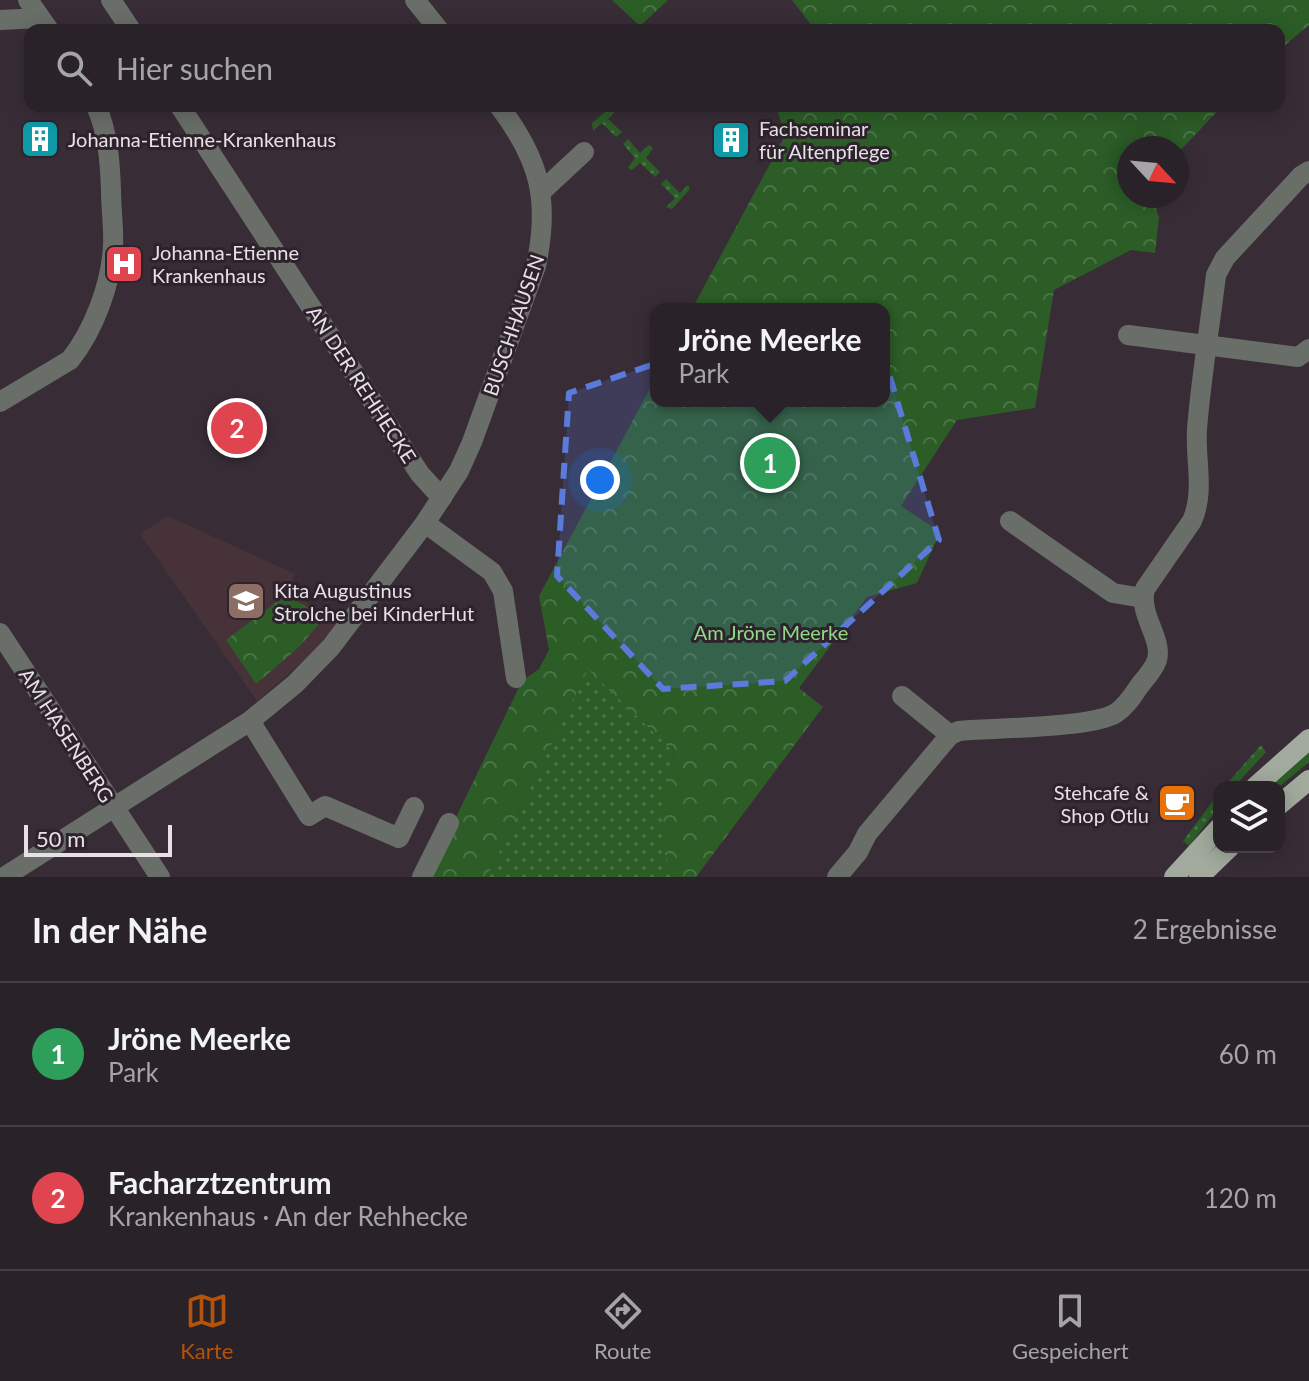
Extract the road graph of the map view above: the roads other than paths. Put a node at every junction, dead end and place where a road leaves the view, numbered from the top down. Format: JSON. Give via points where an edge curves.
{"nodes":[{"id":1,"x":28,"y":0,"type":"edge"},
{"id":2,"x":111,"y":0,"type":"edge"},
{"id":3,"x":415,"y":0,"type":"edge"},
{"id":4,"x":0,"y":20,"type":"edge"},
{"id":5,"x":45,"y":24,"type":"edge"},
{"id":6,"x":127,"y":24,"type":"edge"},
{"id":7,"x":434,"y":24,"type":"edge"},
{"id":8,"x":98,"y":112,"type":"edge"},
{"id":9,"x":184,"y":112,"type":"edge"},
{"id":10,"x":505,"y":112,"type":"edge"},
{"id":11,"x":584,"y":152,"type":"dead end"},
{"id":12,"x":1309,"y":171,"type":"edge"},
{"id":13,"x":541,"y":192,"type":"junction"},
{"id":14,"x":1128,"y":335,"type":"dead end"},
{"id":15,"x":1207,"y":345,"type":"junction"},
{"id":16,"x":1309,"y":349,"type":"edge"},
{"id":17,"x":0,"y":402,"type":"edge"},
{"id":18,"x":442,"y":498,"type":"junction"},
{"id":19,"x":1010,"y":521,"type":"dead end"},
{"id":20,"x":425,"y":523,"type":"junction"},
{"id":21,"x":1143,"y":598,"type":"junction"},
{"id":22,"x":0,"y":633,"type":"edge"},
{"id":23,"x":516,"y":678,"type":"dead end"},
{"id":24,"x":902,"y":696,"type":"dead end"},
{"id":25,"x":250,"y":721,"type":"junction"},
{"id":26,"x":950,"y":735,"type":"junction"},
{"id":27,"x":1309,"y":739,"type":"edge"},
{"id":28,"x":1309,"y":780,"type":"edge"},
{"id":29,"x":1262,"y":781,"type":"edge"},
{"id":30,"x":1285,"y":800,"type":"edge"},
{"id":31,"x":114,"y":806,"type":"junction"},
{"id":32,"x":414,"y":807,"type":"dead end"},
{"id":33,"x":449,"y":823,"type":"dead end"},
{"id":34,"x":1223,"y":853,"type":"edge"},
{"id":35,"x":1208,"y":867,"type":"edge"},
{"id":36,"x":4,"y":877,"type":"edge"},
{"id":37,"x":160,"y":877,"type":"edge"},
{"id":38,"x":422,"y":877,"type":"edge"},
{"id":39,"x":837,"y":877,"type":"edge"},
{"id":40,"x":1174,"y":877,"type":"edge"}],
"edges":[{"from":1,"to":5,"type":"street"},
{"from":2,"to":6,"type":"street"},
{"from":3,"to":7,"type":"street"},
{"from":4,"to":5,"type":"street"},
{"from":8,"to":17,"type":"street","via":[[110,161],[113,246],[100,304],[70,360]]},
{"from":9,"to":18,"type":"street","name":"AN DER REHHECKE","via":[[420,474]]},
{"from":10,"to":13,"type":"street","name":"BUSCHHAUSEN","via":[[533,163]]},
{"from":11,"to":13,"type":"street"},
{"from":12,"to":15,"type":"street","via":[[1219,266]]},
{"from":13,"to":18,"type":"street","name":"BUSCHHAUSEN","via":[[544,216],[536,266],[472,442]]},
{"from":14,"to":15,"type":"street"},
{"from":15,"to":16,"type":"street","via":[[1298,357]]},
{"from":15,"to":21,"type":"street","via":[[1197,431],[1197,511]]},
{"from":18,"to":20,"type":"street","name":"BUSCHHAUSEN"},
{"from":19,"to":21,"type":"street","via":[[1113,593]]},
{"from":20,"to":23,"type":"street","via":[[498,580]]},
{"from":20,"to":25,"type":"street","name":"BUSCHHAUSEN","via":[[331,647]]},
{"from":21,"to":26,"type":"street","via":[[1158,658],[1117,713],[1096,722]]},
{"from":22,"to":31,"type":"street","name":"AM HASENBERG"},
{"from":24,"to":26,"type":"street"},
{"from":25,"to":31,"type":"street","name":"BUSCHHAUSEN"},
{"from":25,"to":32,"type":"street","via":[[309,816],[325,806],[399,838]]},
{"from":26,"to":39,"type":"street"},
{"from":27,"to":29,"type":"main road"},
{"from":28,"to":30,"type":"main road"},
{"from":31,"to":36,"type":"street","name":"BUSCHHAUSEN"},
{"from":31,"to":37,"type":"street","name":"AM HASENBERG"},
{"from":33,"to":38,"type":"street"},
{"from":34,"to":35,"type":"main road"},
{"from":35,"to":40,"type":"main road"}]}
